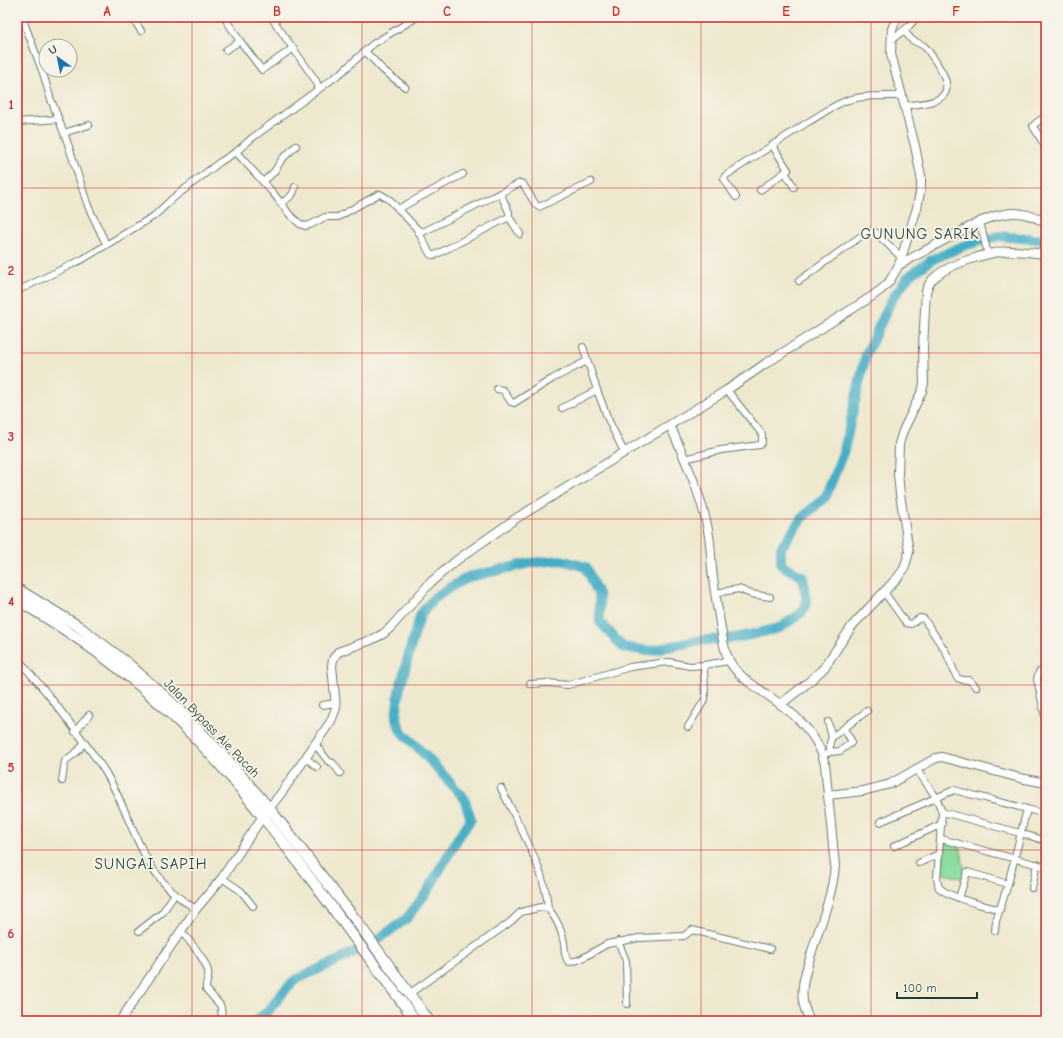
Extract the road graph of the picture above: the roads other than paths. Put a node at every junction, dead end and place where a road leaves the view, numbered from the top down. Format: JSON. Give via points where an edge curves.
{"nodes":[{"id":1,"x":22,"y":17,"type":"edge"},
{"id":2,"x":132,"y":17,"type":"edge"},
{"id":3,"x":224,"y":17,"type":"edge"},
{"id":4,"x":271,"y":17,"type":"edge"},
{"id":5,"x":417,"y":17,"type":"edge"},
{"id":6,"x":896,"y":17,"type":"edge"},
{"id":7,"x":917,"y":17,"type":"edge"},
{"id":8,"x":141,"y":31,"type":"dead end"},
{"id":9,"x":904,"y":31,"type":"junction"},
{"id":10,"x":891,"y":40,"type":"junction"},
{"id":11,"x":240,"y":41,"type":"junction"},
{"id":12,"x":293,"y":48,"type":"junction"},
{"id":13,"x":226,"y":50,"type":"dead end"},
{"id":14,"x":365,"y":51,"type":"junction"},
{"id":15,"x":404,"y":87,"type":"dead end"},
{"id":16,"x":319,"y":88,"type":"junction"},
{"id":17,"x":903,"y":96,"type":"junction"},
{"id":18,"x":905,"y":106,"type":"junction"},
{"id":19,"x":1046,"y":116,"type":"edge"},
{"id":20,"x":59,"y":119,"type":"junction"},
{"id":21,"x":17,"y":122,"type":"edge"},
{"id":22,"x":89,"y":125,"type":"dead end"},
{"id":23,"x":64,"y":133,"type":"junction"},
{"id":24,"x":772,"y":145,"type":"junction"},
{"id":25,"x":296,"y":146,"type":"dead end"},
{"id":26,"x":1046,"y":148,"type":"edge"},
{"id":27,"x":236,"y":152,"type":"junction"},
{"id":28,"x":785,"y":172,"type":"junction"},
{"id":29,"x":463,"y":174,"type":"dead end"},
{"id":30,"x":263,"y":182,"type":"junction"},
{"id":31,"x":591,"y":182,"type":"dead end"},
{"id":32,"x":295,"y":187,"type":"dead end"},
{"id":33,"x":794,"y":187,"type":"dead end"},
{"id":34,"x":760,"y":190,"type":"dead end"},
{"id":35,"x":500,"y":194,"type":"junction"},
{"id":36,"x":736,"y":197,"type":"dead end"},
{"id":37,"x":281,"y":203,"type":"junction"},
{"id":38,"x":398,"y":209,"type":"junction"},
{"id":39,"x":509,"y":217,"type":"junction"},
{"id":40,"x":980,"y":222,"type":"junction"},
{"id":41,"x":1046,"y":223,"type":"edge"},
{"id":42,"x":417,"y":229,"type":"junction"},
{"id":43,"x":520,"y":234,"type":"dead end"},
{"id":44,"x":106,"y":244,"type":"junction"},
{"id":45,"x":987,"y":252,"type":"junction"},
{"id":46,"x":1046,"y":254,"type":"edge"},
{"id":47,"x":900,"y":261,"type":"junction"},
{"id":48,"x":799,"y":282,"type":"dead end"},
{"id":49,"x":17,"y":291,"type":"edge"},
{"id":50,"x":583,"y":347,"type":"dead end"},
{"id":51,"x":587,"y":361,"type":"junction"},
{"id":52,"x":497,"y":389,"type":"dead end"},
{"id":53,"x":596,"y":390,"type":"junction"},
{"id":54,"x":727,"y":390,"type":"junction"},
{"id":55,"x":562,"y":408,"type":"dead end"},
{"id":56,"x":670,"y":424,"type":"junction"},
{"id":57,"x":624,"y":452,"type":"junction"},
{"id":58,"x":684,"y":459,"type":"junction"},
{"id":59,"x":17,"y":589,"type":"edge"},
{"id":60,"x":884,"y":592,"type":"junction"},
{"id":61,"x":715,"y":593,"type":"junction"},
{"id":62,"x":770,"y":597,"type":"dead end"},
{"id":63,"x":17,"y":600,"type":"edge"},
{"id":64,"x":17,"y":658,"type":"edge"},
{"id":65,"x":729,"y":661,"type":"junction"},
{"id":66,"x":704,"y":666,"type":"junction"},
{"id":67,"x":1046,"y":669,"type":"edge"},
{"id":68,"x":530,"y":684,"type":"dead end"},
{"id":69,"x":976,"y":687,"type":"dead end"},
{"id":70,"x":336,"y":703,"type":"junction"},
{"id":71,"x":781,"y":704,"type":"junction"},
{"id":72,"x":322,"y":705,"type":"dead end"},
{"id":73,"x":867,"y":711,"type":"dead end"},
{"id":74,"x":89,"y":715,"type":"dead end"},
{"id":75,"x":1046,"y":721,"type":"edge"},
{"id":76,"x":828,"y":722,"type":"dead end"},
{"id":77,"x":688,"y":727,"type":"dead end"},
{"id":78,"x":844,"y":729,"type":"junction"},
{"id":79,"x":75,"y":732,"type":"junction"},
{"id":80,"x":832,"y":737,"type":"junction"},
{"id":81,"x":84,"y":743,"type":"junction"},
{"id":82,"x":315,"y":744,"type":"junction"},
{"id":83,"x":827,"y":754,"type":"junction"},
{"id":84,"x":306,"y":758,"type":"junction"},
{"id":85,"x":317,"y":766,"type":"dead end"},
{"id":86,"x":917,"y":770,"type":"junction"},
{"id":87,"x":340,"y":773,"type":"dead end"},
{"id":88,"x":62,"y":781,"type":"dead end"},
{"id":89,"x":1046,"y":783,"type":"edge"},
{"id":90,"x":501,"y":788,"type":"dead end"},
{"id":91,"x":828,"y":795,"type":"junction"},
{"id":92,"x":936,"y":797,"type":"junction"},
{"id":93,"x":1027,"y":809,"type":"junction"},
{"id":94,"x":266,"y":812,"type":"junction"},
{"id":95,"x":942,"y":812,"type":"junction"},
{"id":96,"x":1046,"y":814,"type":"edge"},
{"id":97,"x":880,"y":822,"type":"dead end"},
{"id":98,"x":942,"y":824,"type":"junction"},
{"id":99,"x":1020,"y":833,"type":"junction"},
{"id":100,"x":941,"y":839,"type":"junction"},
{"id":101,"x":1043,"y":840,"type":"dead end"},
{"id":102,"x":894,"y":846,"type":"dead end"},
{"id":103,"x":939,"y":854,"type":"junction"},
{"id":104,"x":1014,"y":859,"type":"junction"},
{"id":105,"x":919,"y":863,"type":"dead end"},
{"id":106,"x":1037,"y":864,"type":"junction"},
{"id":107,"x":1046,"y":867,"type":"edge"},
{"id":108,"x":222,"y":878,"type":"junction"},
{"id":109,"x":1008,"y":884,"type":"junction"},
{"id":110,"x":1032,"y":888,"type":"dead end"},
{"id":111,"x":175,"y":894,"type":"junction"},
{"id":112,"x":959,"y":898,"type":"junction"},
{"id":113,"x":253,"y":906,"type":"dead end"},
{"id":114,"x":548,"y":908,"type":"junction"},
{"id":115,"x":196,"y":909,"type":"junction"},
{"id":116,"x":1000,"y":910,"type":"junction"},
{"id":117,"x":139,"y":931,"type":"dead end"},
{"id":118,"x":181,"y":931,"type":"junction"},
{"id":119,"x":995,"y":931,"type":"dead end"},
{"id":120,"x":618,"y":941,"type":"junction"},
{"id":121,"x":770,"y":949,"type":"dead end"},
{"id":122,"x":409,"y":994,"type":"junction"},
{"id":123,"x":627,"y":1004,"type":"dead end"},
{"id":124,"x":222,"y":1018,"type":"dead end"},
{"id":125,"x":120,"y":1021,"type":"edge"},
{"id":126,"x":416,"y":1021,"type":"edge"},
{"id":127,"x":429,"y":1021,"type":"edge"},
{"id":128,"x":810,"y":1021,"type":"edge"}],
"edges":[{"from":1,"to":20,"type":"street"},
{"from":2,"to":8,"type":"street"},
{"from":3,"to":11,"type":"street"},
{"from":4,"to":12,"type":"street"},
{"from":5,"to":14,"type":"street"},
{"from":6,"to":10,"type":"street"},
{"from":7,"to":9,"type":"street"},
{"from":9,"to":10,"type":"street"},
{"from":9,"to":18,"type":"street","via":[[912,40],[927,49],[946,79],[948,87],[945,94],[938,99]]},
{"from":10,"to":17,"type":"street","via":[[892,61]]},
{"from":11,"to":12,"type":"street","via":[[262,70]]},
{"from":11,"to":13,"type":"street"},
{"from":12,"to":16,"type":"street"},
{"from":14,"to":15,"type":"street"},
{"from":14,"to":16,"type":"street"},
{"from":16,"to":27,"type":"street"},
{"from":17,"to":18,"type":"street"},
{"from":17,"to":24,"type":"street","via":[[869,96],[848,100]]},
{"from":18,"to":47,"type":"street","via":[[922,182],[917,208]]},
{"from":19,"to":26,"type":"street","via":[[1033,126]]},
{"from":20,"to":21,"type":"street"},
{"from":20,"to":23,"type":"street"},
{"from":22,"to":23,"type":"street"},
{"from":23,"to":44,"type":"street","via":[[90,210]]},
{"from":24,"to":28,"type":"street","via":[[787,167],[788,170]]},
{"from":24,"to":36,"type":"street","via":[[724,177]]},
{"from":25,"to":30,"type":"street"},
{"from":27,"to":30,"type":"street"},
{"from":27,"to":44,"type":"street","via":[[172,199],[154,216]]},
{"from":28,"to":33,"type":"street"},
{"from":28,"to":34,"type":"street"},
{"from":29,"to":38,"type":"street"},
{"from":30,"to":37,"type":"street"},
{"from":31,"to":35,"type":"street","via":[[539,207],[520,183]]},
{"from":32,"to":37,"type":"street","via":[[292,196]]},
{"from":35,"to":39,"type":"street"},
{"from":35,"to":42,"type":"street","via":[[423,232]]},
{"from":37,"to":38,"type":"street","via":[[290,215],[305,226],[325,217],[338,218],[380,194]]},
{"from":38,"to":42,"type":"street"},
{"from":39,"to":42,"type":"street","via":[[434,255],[430,254]]},
{"from":39,"to":43,"type":"street"},
{"from":40,"to":41,"type":"street","via":[[1006,213],[1034,216]]},
{"from":40,"to":45,"type":"street"},
{"from":40,"to":47,"type":"street"},
{"from":44,"to":49,"type":"street","via":[[82,259]]},
{"from":45,"to":46,"type":"street"},
{"from":45,"to":60,"type":"street","via":[[949,268],[933,278],[927,287],[924,384],[902,431],[899,444],[900,494],[909,552],[904,569]]},
{"from":47,"to":48,"type":"street","via":[[875,232],[868,231]]},
{"from":47,"to":54,"type":"street","via":[[895,274],[882,289]]},
{"from":50,"to":51,"type":"street"},
{"from":51,"to":52,"type":"street","via":[[514,403],[503,390]]},
{"from":51,"to":53,"type":"street"},
{"from":53,"to":55,"type":"street"},
{"from":53,"to":57,"type":"street"},
{"from":54,"to":56,"type":"street"},
{"from":54,"to":58,"type":"street","via":[[762,434],[762,442],[760,445],[721,450]]},
{"from":56,"to":57,"type":"street"},
{"from":56,"to":58,"type":"street"},
{"from":57,"to":70,"type":"street","via":[[515,518],[458,560],[431,582],[383,634],[338,652],[332,666]]},
{"from":58,"to":61,"type":"street","via":[[703,506]]},
{"from":59,"to":94,"type":"highway","name":"Jalan Bypass Aie Pacah","via":[[78,626],[127,663],[170,701],[225,757]]},
{"from":60,"to":69,"type":"street","via":[[906,623],[911,624],[920,618],[924,620],[946,652],[957,678],[969,680]]},
{"from":60,"to":71,"type":"street","via":[[852,626],[824,668]]},
{"from":61,"to":62,"type":"street","via":[[739,589]]},
{"from":61,"to":65,"type":"street"},
{"from":63,"to":94,"type":"highway","name":"Jalan Bypass Aie Pacah","via":[[91,646],[123,672],[160,704]]},
{"from":64,"to":79,"type":"street","via":[[51,698]]},
{"from":65,"to":66,"type":"street"},
{"from":65,"to":71,"type":"street","via":[[746,680]]},
{"from":66,"to":68,"type":"street","via":[[660,662],[630,667],[568,685]]},
{"from":66,"to":77,"type":"street","via":[[705,699]]},
{"from":67,"to":75,"type":"street","via":[[1039,672],[1037,679]]},
{"from":70,"to":72,"type":"street"},
{"from":70,"to":82,"type":"street","via":[[331,721]]},
{"from":71,"to":83,"type":"street","via":[[811,733]]},
{"from":73,"to":78,"type":"street"},
{"from":74,"to":79,"type":"street"},
{"from":76,"to":80,"type":"street"},
{"from":78,"to":80,"type":"street"},
{"from":78,"to":83,"type":"street","via":[[851,744],[840,751]]},
{"from":79,"to":81,"type":"street"},
{"from":80,"to":83,"type":"street"},
{"from":81,"to":88,"type":"street","via":[[65,761]]},
{"from":81,"to":111,"type":"street","via":[[111,782],[152,868]]},
{"from":82,"to":84,"type":"street"},
{"from":82,"to":87,"type":"street"},
{"from":83,"to":91,"type":"street"},
{"from":84,"to":85,"type":"street"},
{"from":84,"to":94,"type":"street"},
{"from":86,"to":89,"type":"street","via":[[942,757]]},
{"from":86,"to":91,"type":"street","via":[[876,788]]},
{"from":86,"to":92,"type":"street"},
{"from":90,"to":114,"type":"street","via":[[546,888]]},
{"from":91,"to":128,"type":"street","via":[[834,880],[803,986],[803,1002]]},
{"from":92,"to":93,"type":"street","via":[[950,791],[959,791]]},
{"from":92,"to":95,"type":"street"},
{"from":92,"to":97,"type":"street"},
{"from":93,"to":96,"type":"street"},
{"from":93,"to":99,"type":"street"},
{"from":94,"to":108,"type":"street"},
{"from":94,"to":122,"type":"highway","name":"Jalan Bypass Aie Pacah","via":[[355,920]]},
{"from":94,"to":126,"type":"highway","name":"Jalan Bypass Aie Pacah","via":[[346,927]]},
{"from":95,"to":98,"type":"street"},
{"from":95,"to":99,"type":"street"},
{"from":98,"to":100,"type":"street"},
{"from":98,"to":102,"type":"street"},
{"from":99,"to":101,"type":"street"},
{"from":99,"to":104,"type":"street"},
{"from":100,"to":103,"type":"street"},
{"from":100,"to":104,"type":"street"},
{"from":103,"to":105,"type":"street"},
{"from":103,"to":112,"type":"street","via":[[939,888]]},
{"from":104,"to":106,"type":"street"},
{"from":104,"to":109,"type":"street"},
{"from":106,"to":107,"type":"street"},
{"from":106,"to":110,"type":"street"},
{"from":108,"to":113,"type":"street","via":[[241,891]]},
{"from":108,"to":115,"type":"street"},
{"from":109,"to":112,"type":"street","via":[[967,872]]},
{"from":109,"to":116,"type":"street"},
{"from":111,"to":115,"type":"street"},
{"from":111,"to":117,"type":"street","via":[[162,913]]},
{"from":112,"to":116,"type":"street"},
{"from":114,"to":120,"type":"street","via":[[561,932],[568,962]]},
{"from":114,"to":122,"type":"street","via":[[542,907],[518,914]]},
{"from":115,"to":118,"type":"street"},
{"from":116,"to":119,"type":"street"},
{"from":118,"to":124,"type":"street","via":[[197,951],[208,971],[205,986],[220,1005]]},
{"from":118,"to":125,"type":"street"},
{"from":120,"to":121,"type":"street","via":[[682,937],[692,930]]},
{"from":120,"to":123,"type":"street","via":[[626,961]]},
{"from":122,"to":127,"type":"highway"}]}
